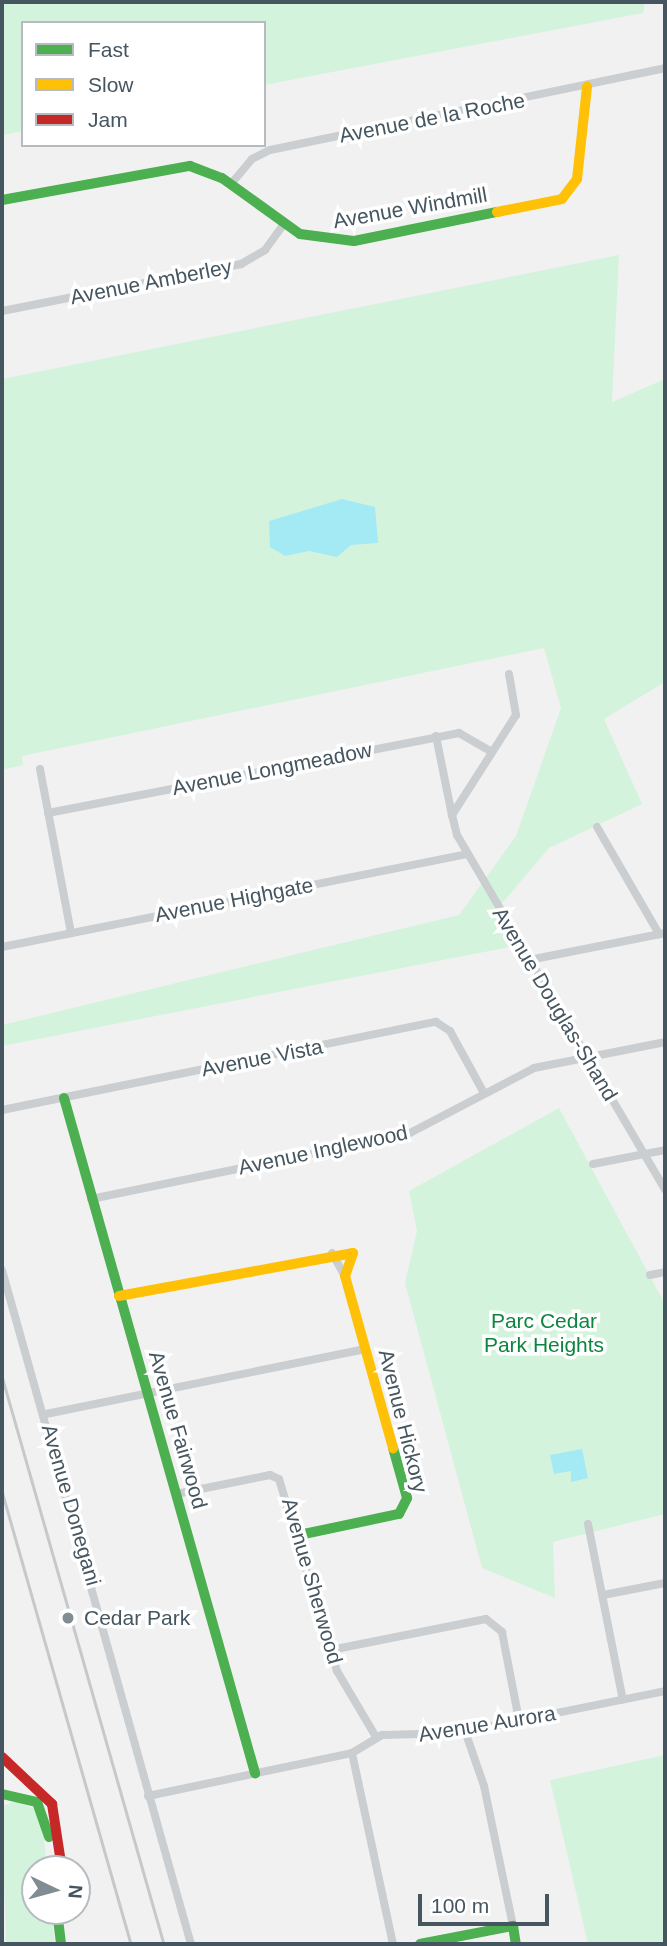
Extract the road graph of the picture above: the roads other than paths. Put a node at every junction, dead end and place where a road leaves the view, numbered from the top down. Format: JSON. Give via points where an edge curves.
{"nodes":[{"id":1,"x":665,"y":68,"type":"edge"},
{"id":2,"x":587,"y":87,"type":"junction"},
{"id":3,"x":231,"y":184,"type":"junction"},
{"id":4,"x":2,"y":200,"type":"edge"},
{"id":5,"x":284,"y":224,"type":"junction"},
{"id":6,"x":2,"y":311,"type":"edge"},
{"id":7,"x":509,"y":674,"type":"dead end"},
{"id":8,"x":436,"y":736,"type":"junction"},
{"id":9,"x":492,"y":752,"type":"junction"},
{"id":10,"x":40,"y":769,"type":"dead end"},
{"id":11,"x":48,"y":813,"type":"junction"},
{"id":12,"x":452,"y":815,"type":"junction"},
{"id":13,"x":597,"y":827,"type":"dead end"},
{"id":14,"x":467,"y":854,"type":"junction"},
{"id":15,"x":71,"y":933,"type":"junction"},
{"id":16,"x":662,"y":933,"type":"edge"},
{"id":17,"x":2,"y":947,"type":"edge"},
{"id":18,"x":529,"y":960,"type":"junction"},
{"id":19,"x":665,"y":1042,"type":"edge"},
{"id":20,"x":586,"y":1058,"type":"junction"},
{"id":21,"x":484,"y":1093,"type":"junction"},
{"id":22,"x":64,"y":1098,"type":"junction"},
{"id":23,"x":2,"y":1110,"type":"edge"},
{"id":24,"x":665,"y":1150,"type":"edge"},
{"id":25,"x":645,"y":1154,"type":"junction"},
{"id":26,"x":593,"y":1164,"type":"dead end"},
{"id":27,"x":665,"y":1189,"type":"edge"},
{"id":28,"x":91,"y":1199,"type":"junction"},
{"id":29,"x":332,"y":1253,"type":"junction"},
{"id":30,"x":2,"y":1270,"type":"edge"},
{"id":31,"x":665,"y":1272,"type":"edge"},
{"id":32,"x":650,"y":1275,"type":"dead end"},
{"id":33,"x":345,"y":1276,"type":"junction"},
{"id":34,"x":119,"y":1296,"type":"junction"},
{"id":35,"x":365,"y":1349,"type":"junction"},
{"id":36,"x":146,"y":1393,"type":"junction"},
{"id":37,"x":46,"y":1414,"type":"junction"},
{"id":38,"x":176,"y":1494,"type":"junction"},
{"id":39,"x":589,"y":1524,"type":"dead end"},
{"id":40,"x":299,"y":1535,"type":"junction"},
{"id":41,"x":665,"y":1583,"type":"edge"},
{"id":42,"x":603,"y":1595,"type":"junction"},
{"id":43,"x":331,"y":1650,"type":"junction"},
{"id":44,"x":665,"y":1691,"type":"edge"},
{"id":45,"x":623,"y":1700,"type":"junction"},
{"id":46,"x":519,"y":1720,"type":"junction"},
{"id":47,"x":465,"y":1731,"type":"junction"},
{"id":48,"x":376,"y":1737,"type":"junction"},
{"id":49,"x":352,"y":1753,"type":"junction"},
{"id":50,"x":2,"y":1757,"type":"edge"},
{"id":51,"x":255,"y":1773,"type":"junction"},
{"id":52,"x":2,"y":1794,"type":"edge"},
{"id":53,"x":148,"y":1796,"type":"junction"},
{"id":54,"x":50,"y":1855,"type":"edge"},
{"id":55,"x":60,"y":1855,"type":"edge"},
{"id":56,"x":59,"y":1925,"type":"edge"},
{"id":57,"x":68,"y":1925,"type":"edge"},
{"id":58,"x":513,"y":1926,"type":"junction"},
{"id":59,"x":61,"y":1944,"type":"edge"},
{"id":60,"x":70,"y":1944,"type":"edge"},
{"id":61,"x":191,"y":1944,"type":"edge"},
{"id":62,"x":393,"y":1944,"type":"edge"},
{"id":63,"x":420,"y":1944,"type":"edge"},
{"id":64,"x":516,"y":1944,"type":"edge"}],
"edges":[{"from":1,"to":2,"type":"street","name":"Avenue de la Roche"},
{"from":2,"to":3,"type":"street","name":"Avenue de la Roche","via":[[270,150],[252,159]]},
{"from":2,"to":5,"type":"main road","name":"Avenue Windmill","via":[[577,179],[562,199],[345,243],[315,239]]},
{"from":3,"to":4,"type":"main road","name":"Avenue Windmill","via":[[198,168],[176,166]]},
{"from":3,"to":5,"type":"main road","name":"Avenue Windmill"},
{"from":5,"to":6,"type":"street","name":"Avenue Amberley","via":[[265,250],[241,264]]},
{"from":7,"to":9,"type":"street","via":[[516,715]]},
{"from":8,"to":9,"type":"street","name":"Avenue Longmeadow","via":[[459,733]]},
{"from":8,"to":11,"type":"street","name":"Avenue Longmeadow"},
{"from":8,"to":12,"type":"street","name":"Avenue Douglas-Shand"},
{"from":9,"to":12,"type":"street"},
{"from":10,"to":11,"type":"street"},
{"from":11,"to":15,"type":"street"},
{"from":12,"to":14,"type":"street","name":"Avenue Douglas-Shand"},
{"from":13,"to":16,"type":"street"},
{"from":14,"to":15,"type":"street","name":"Avenue Highgate"},
{"from":14,"to":18,"type":"street","name":"Avenue Douglas-Shand"},
{"from":15,"to":17,"type":"street","name":"Avenue Highgate"},
{"from":16,"to":18,"type":"street"},
{"from":18,"to":20,"type":"street","name":"Avenue Douglas-Shand"},
{"from":19,"to":20,"type":"street","name":"Avenue Inglewood"},
{"from":20,"to":21,"type":"street","name":"Avenue Inglewood","via":[[534,1068]]},
{"from":20,"to":25,"type":"street","name":"Avenue Douglas-Shand"},
{"from":21,"to":22,"type":"street","name":"Avenue Vista","via":[[450,1031],[436,1022]]},
{"from":21,"to":28,"type":"street","name":"Avenue Inglewood","via":[[407,1134]]},
{"from":22,"to":23,"type":"street","name":"Avenue Vista"},
{"from":22,"to":28,"type":"main road","name":"Avenue Fairwood"},
{"from":24,"to":25,"type":"street"},
{"from":25,"to":26,"type":"street"},
{"from":25,"to":27,"type":"street","name":"Avenue Douglas-Shand"},
{"from":28,"to":34,"type":"main road","name":"Avenue Fairwood"},
{"from":29,"to":33,"type":"street","name":"Avenue Hickory"},
{"from":29,"to":33,"type":"main road","name":"Avenue Hickory","via":[[353,1254]]},
{"from":29,"to":34,"type":"main road"},
{"from":30,"to":37,"type":"street","name":"Avenue Donegani"},
{"from":31,"to":32,"type":"street"},
{"from":33,"to":35,"type":"main road","name":"Avenue Hickory"},
{"from":34,"to":36,"type":"main road","name":"Avenue Fairwood"},
{"from":35,"to":36,"type":"street"},
{"from":35,"to":40,"type":"main road","name":"Avenue Hickory","via":[[405,1507],[399,1514]]},
{"from":36,"to":37,"type":"street"},
{"from":36,"to":38,"type":"main road","name":"Avenue Fairwood"},
{"from":37,"to":53,"type":"street","name":"Avenue Donegani"},
{"from":38,"to":40,"type":"street","name":"Avenue Sherwood","via":[[270,1475],[284,1486]]},
{"from":38,"to":51,"type":"main road","name":"Avenue Fairwood"},
{"from":39,"to":42,"type":"street"},
{"from":40,"to":43,"type":"street","name":"Avenue Sherwood"},
{"from":41,"to":42,"type":"street"},
{"from":42,"to":45,"type":"street"},
{"from":43,"to":46,"type":"street","via":[[486,1619],[502,1632]]},
{"from":43,"to":48,"type":"street","name":"Avenue Sherwood","via":[[344,1687]]},
{"from":44,"to":45,"type":"street","name":"Avenue Aurora"},
{"from":45,"to":46,"type":"street","name":"Avenue Aurora"},
{"from":46,"to":47,"type":"street","name":"Avenue Aurora"},
{"from":47,"to":48,"type":"street","name":"Avenue Aurora"},
{"from":47,"to":58,"type":"street","via":[[484,1786]]},
{"from":48,"to":49,"type":"street","name":"Avenue Aurora"},
{"from":49,"to":51,"type":"street","name":"Avenue Aurora"},
{"from":49,"to":62,"type":"street"},
{"from":50,"to":55,"type":"main road","via":[[52,1804]]},
{"from":51,"to":53,"type":"street","name":"Avenue Aurora"},
{"from":52,"to":54,"type":"main road","via":[[23,1794],[41,1806]]},
{"from":53,"to":61,"type":"street","name":"Avenue Donegani"},
{"from":56,"to":59,"type":"main road"},
{"from":57,"to":60,"type":"main road"},
{"from":58,"to":63,"type":"main road"},
{"from":58,"to":64,"type":"main road"}]}
